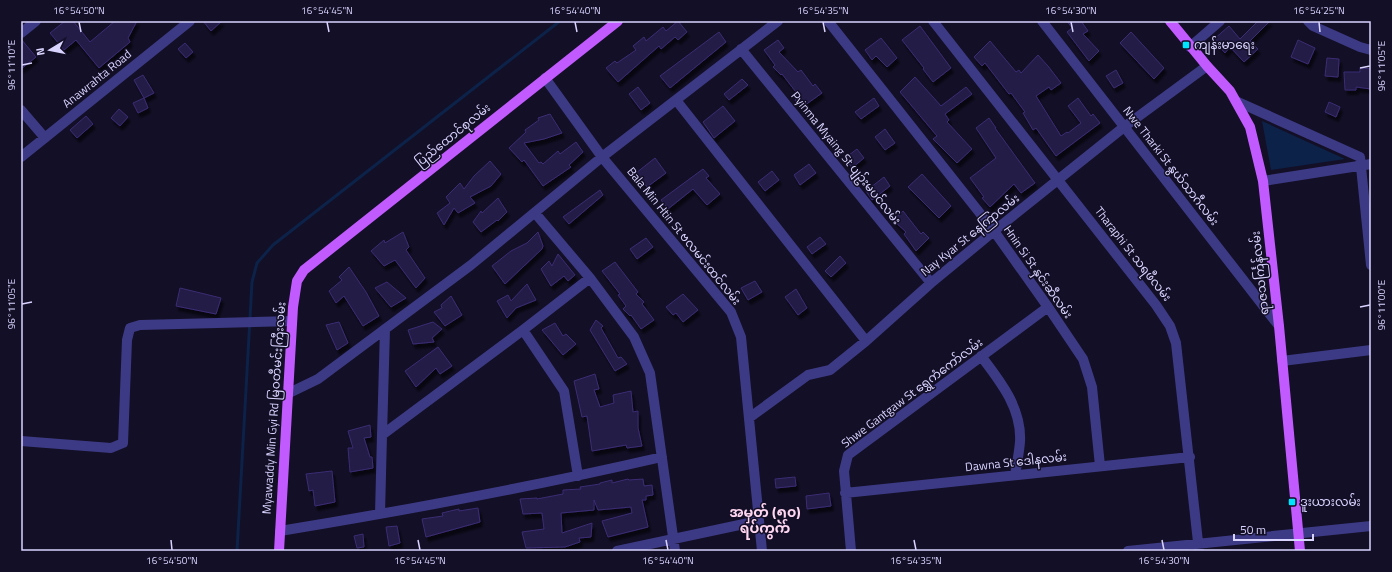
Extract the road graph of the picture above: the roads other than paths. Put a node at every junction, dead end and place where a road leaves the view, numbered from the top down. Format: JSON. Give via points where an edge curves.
{"nodes":[{"id":1,"x":36,"y":21,"type":"edge"},
{"id":2,"x":190,"y":21,"type":"edge"},
{"id":3,"x":618,"y":21,"type":"edge"},
{"id":4,"x":778,"y":21,"type":"edge"},
{"id":5,"x":828,"y":21,"type":"edge"},
{"id":6,"x":933,"y":21,"type":"edge"},
{"id":7,"x":1042,"y":21,"type":"edge"},
{"id":8,"x":1170,"y":21,"type":"edge"},
{"id":9,"x":1220,"y":21,"type":"edge"},
{"id":10,"x":1308,"y":21,"type":"edge"},
{"id":11,"x":21,"y":33,"type":"edge"},
{"id":12,"x":1190,"y":47,"type":"junction"},
{"id":13,"x":741,"y":49,"type":"junction"},
{"id":14,"x":1371,"y":50,"type":"edge"},
{"id":15,"x":1207,"y":66,"type":"junction"},
{"id":16,"x":545,"y":78,"type":"junction"},
{"id":17,"x":676,"y":100,"type":"junction"},
{"id":18,"x":1238,"y":102,"type":"junction"},
{"id":19,"x":21,"y":110,"type":"edge"},
{"id":20,"x":1124,"y":127,"type":"junction"},
{"id":21,"x":45,"y":138,"type":"junction"},
{"id":22,"x":21,"y":157,"type":"edge"},
{"id":23,"x":602,"y":157,"type":"junction"},
{"id":24,"x":1366,"y":165,"type":"edge"},
{"id":25,"x":1058,"y":180,"type":"junction"},
{"id":26,"x":1262,"y":181,"type":"junction"},
{"id":27,"x":535,"y":213,"type":"junction"},
{"id":28,"x":994,"y":231,"type":"junction"},
{"id":29,"x":1371,"y":266,"type":"edge"},
{"id":30,"x":304,"y":270,"type":"joint"},
{"id":31,"x":590,"y":278,"type":"junction"},
{"id":32,"x":931,"y":282,"type":"junction"},
{"id":33,"x":1048,"y":307,"type":"junction"},
{"id":34,"x":292,"y":321,"type":"junction"},
{"id":35,"x":1279,"y":326,"type":"junction"},
{"id":36,"x":385,"y":329,"type":"junction"},
{"id":37,"x":523,"y":330,"type":"junction"},
{"id":38,"x":866,"y":341,"type":"junction"},
{"id":39,"x":1371,"y":350,"type":"edge"},
{"id":40,"x":981,"y":356,"type":"junction"},
{"id":41,"x":1282,"y":361,"type":"junction"},
{"id":42,"x":287,"y":394,"type":"junction"},
{"id":43,"x":749,"y":418,"type":"junction"},
{"id":44,"x":382,"y":435,"type":"junction"},
{"id":45,"x":21,"y":441,"type":"edge"},
{"id":46,"x":662,"y":457,"type":"junction"},
{"id":47,"x":1190,"y":457,"type":"junction"},
{"id":48,"x":1100,"y":466,"type":"junction"},
{"id":49,"x":578,"y":476,"type":"junction"},
{"id":50,"x":1015,"y":476,"type":"junction"},
{"id":51,"x":845,"y":493,"type":"junction"},
{"id":52,"x":380,"y":514,"type":"junction"},
{"id":53,"x":758,"y":521,"type":"junction"},
{"id":54,"x":1371,"y":526,"type":"edge"},
{"id":55,"x":280,"y":531,"type":"junction"},
{"id":56,"x":1299,"y":534,"type":"junction"},
{"id":57,"x":674,"y":540,"type":"junction"},
{"id":58,"x":1199,"y":547,"type":"edge"},
{"id":59,"x":279,"y":551,"type":"edge"},
{"id":60,"x":617,"y":551,"type":"edge"},
{"id":61,"x":675,"y":551,"type":"edge"},
{"id":62,"x":762,"y":551,"type":"edge"},
{"id":63,"x":851,"y":551,"type":"edge"},
{"id":64,"x":1128,"y":551,"type":"edge"},
{"id":65,"x":1300,"y":551,"type":"edge"}],
"edges":[{"from":1,"to":11,"type":"street"},
{"from":2,"to":21,"type":"street","name":"Anawrahta Road"},
{"from":3,"to":16,"type":"main road","name":"ပြည်ထောင်စုလမ်း"},
{"from":4,"to":13,"type":"street"},
{"from":5,"to":28,"type":"street","name":"Hnin Si St နှင်းဆီလမ်း"},
{"from":6,"to":25,"type":"street","name":"Tharaphi St သရဖီလမ်း"},
{"from":7,"to":20,"type":"street","name":"Nwe Tharki St နွယ်သာဂီလမ်း"},
{"from":8,"to":12,"type":"main road","name":"ရာဇသင်္ကြန်လမ်း"},
{"from":9,"to":12,"type":"street"},
{"from":10,"to":14,"type":"street","via":[[1313,26],[1360,48]]},
{"from":12,"to":15,"type":"main road","name":"ရာဇသင်္ကြန်လမ်း"},
{"from":13,"to":17,"type":"street"},
{"from":13,"to":32,"type":"street","name":"Pyinma Myaing St ပျဥ်းမပင်လမ်း"},
{"from":15,"to":18,"type":"main road","name":"ရာဇသင်္ကြန်လမ်း"},
{"from":15,"to":20,"type":"street","name":"Nay Kyar St နေကြာလမ်း"},
{"from":16,"to":23,"type":"street","name":"Bala Min Htin St ဗလမင်းထင်လမ်း"},
{"from":16,"to":30,"type":"main road","name":"ပြည်ထောင်စုလမ်း"},
{"from":17,"to":23,"type":"street"},
{"from":17,"to":38,"type":"street"},
{"from":18,"to":24,"type":"street","via":[[1360,157]]},
{"from":18,"to":26,"type":"main road","name":"ရာဇသင်္ကြန်လမ်း","via":[[1250,127]]},
{"from":19,"to":21,"type":"street"},
{"from":20,"to":25,"type":"street","name":"Nay Kyar St နေကြာလမ်း"},
{"from":20,"to":35,"type":"street","name":"Nwe Tharki St နွယ်သာဂီလမ်း"},
{"from":21,"to":22,"type":"street","name":"Anawrahta Road"},
{"from":23,"to":27,"type":"street"},
{"from":23,"to":43,"type":"street","name":"Bala Min Htin St ဗလမင်းထင်လမ်း","via":[[731,312],[741,337]]},
{"from":24,"to":26,"type":"street"},
{"from":24,"to":29,"type":"street"},
{"from":25,"to":28,"type":"street","name":"Nay Kyar St နေကြာလမ်း"},
{"from":25,"to":47,"type":"street","name":"Tharaphi St သရဖီလမ်း","via":[[1170,326],[1176,343]]},
{"from":26,"to":35,"type":"main road","name":"ရာဇသင်္ကြန်လမ်း"},
{"from":27,"to":31,"type":"street"},
{"from":27,"to":36,"type":"street"},
{"from":28,"to":32,"type":"street","name":"Nay Kyar St နေကြာလမ်း"},
{"from":28,"to":33,"type":"street","name":"Hnin Si St နှင်းဆီလမ်း"},
{"from":30,"to":34,"type":"main road","name":"Myawaddy Min Gyi Rd မြဝတီမင်းကြီးလမ်း","via":[[297,281]]},
{"from":31,"to":37,"type":"street"},
{"from":31,"to":46,"type":"street","via":[[634,337],[650,373]]},
{"from":32,"to":38,"type":"street","name":"Nay Kyar St နေကြာလမ်း"},
{"from":33,"to":40,"type":"street","name":"Shwe Gantgaw St ရွှေကံကော်လမ်း"},
{"from":33,"to":48,"type":"street","name":"Hnin Si St နှင်းဆီလမ်း","via":[[1083,359],[1092,387]]},
{"from":34,"to":42,"type":"main road","name":"Myawaddy Min Gyi Rd မြဝတီမင်းကြီးလမ်း"},
{"from":34,"to":45,"type":"street","via":[[140,325],[130,328],[127,340],[123,443],[111,448]]},
{"from":35,"to":41,"type":"main road","name":"ရာဇသင်္ကြန်လမ်း"},
{"from":36,"to":42,"type":"street","via":[[318,379]]},
{"from":36,"to":44,"type":"street"},
{"from":37,"to":44,"type":"street"},
{"from":37,"to":49,"type":"street","via":[[564,391]]},
{"from":38,"to":43,"type":"street","name":"Nay Kyar St နေကြာလမ်း","via":[[830,370],[808,374]]},
{"from":39,"to":41,"type":"street"},
{"from":40,"to":50,"type":"street","via":[[1015,407],[1020,440]]},
{"from":40,"to":51,"type":"street","name":"Shwe Gantgaw St ရွှေကံကော်လမ်း","via":[[848,455],[844,471]]},
{"from":41,"to":56,"type":"main road","name":"ရာဇသင်္ကြန်လမ်း"},
{"from":42,"to":55,"type":"main road","name":"Myawaddy Min Gyi Rd မြဝတီမင်းကြီးလမ်း"},
{"from":43,"to":53,"type":"street","name":"Bala Min Htin St ဗလမင်းထင်လမ်း"},
{"from":44,"to":52,"type":"street"},
{"from":46,"to":49,"type":"street"},
{"from":46,"to":57,"type":"street"},
{"from":47,"to":48,"type":"street","name":"Dawna St ဒေါနလမ်း"},
{"from":47,"to":58,"type":"street","name":"Tharaphi St သရဖီလမ်း"},
{"from":48,"to":50,"type":"street","name":"Dawna St ဒေါနလမ်း"},
{"from":49,"to":52,"type":"street"},
{"from":50,"to":51,"type":"street","name":"Dawna St ဒေါနလမ်း"},
{"from":51,"to":63,"type":"street","name":"Shwe Gantgaw St ရွှေကံကော်လမ်း"},
{"from":52,"to":55,"type":"street"},
{"from":53,"to":57,"type":"street"},
{"from":53,"to":62,"type":"street","name":"Bala Min Htin St ဗလမင်းထင်လမ်း"},
{"from":54,"to":56,"type":"street"},
{"from":55,"to":59,"type":"main road","name":"Myawaddy Min Gyi Rd မြဝတီမင်းကြီးလမ်း"},
{"from":56,"to":58,"type":"street"},
{"from":56,"to":65,"type":"main road","name":"ရာဇသင်္ကြန်လမ်း"},
{"from":57,"to":60,"type":"street"},
{"from":57,"to":61,"type":"street"},
{"from":58,"to":64,"type":"street"}]}
